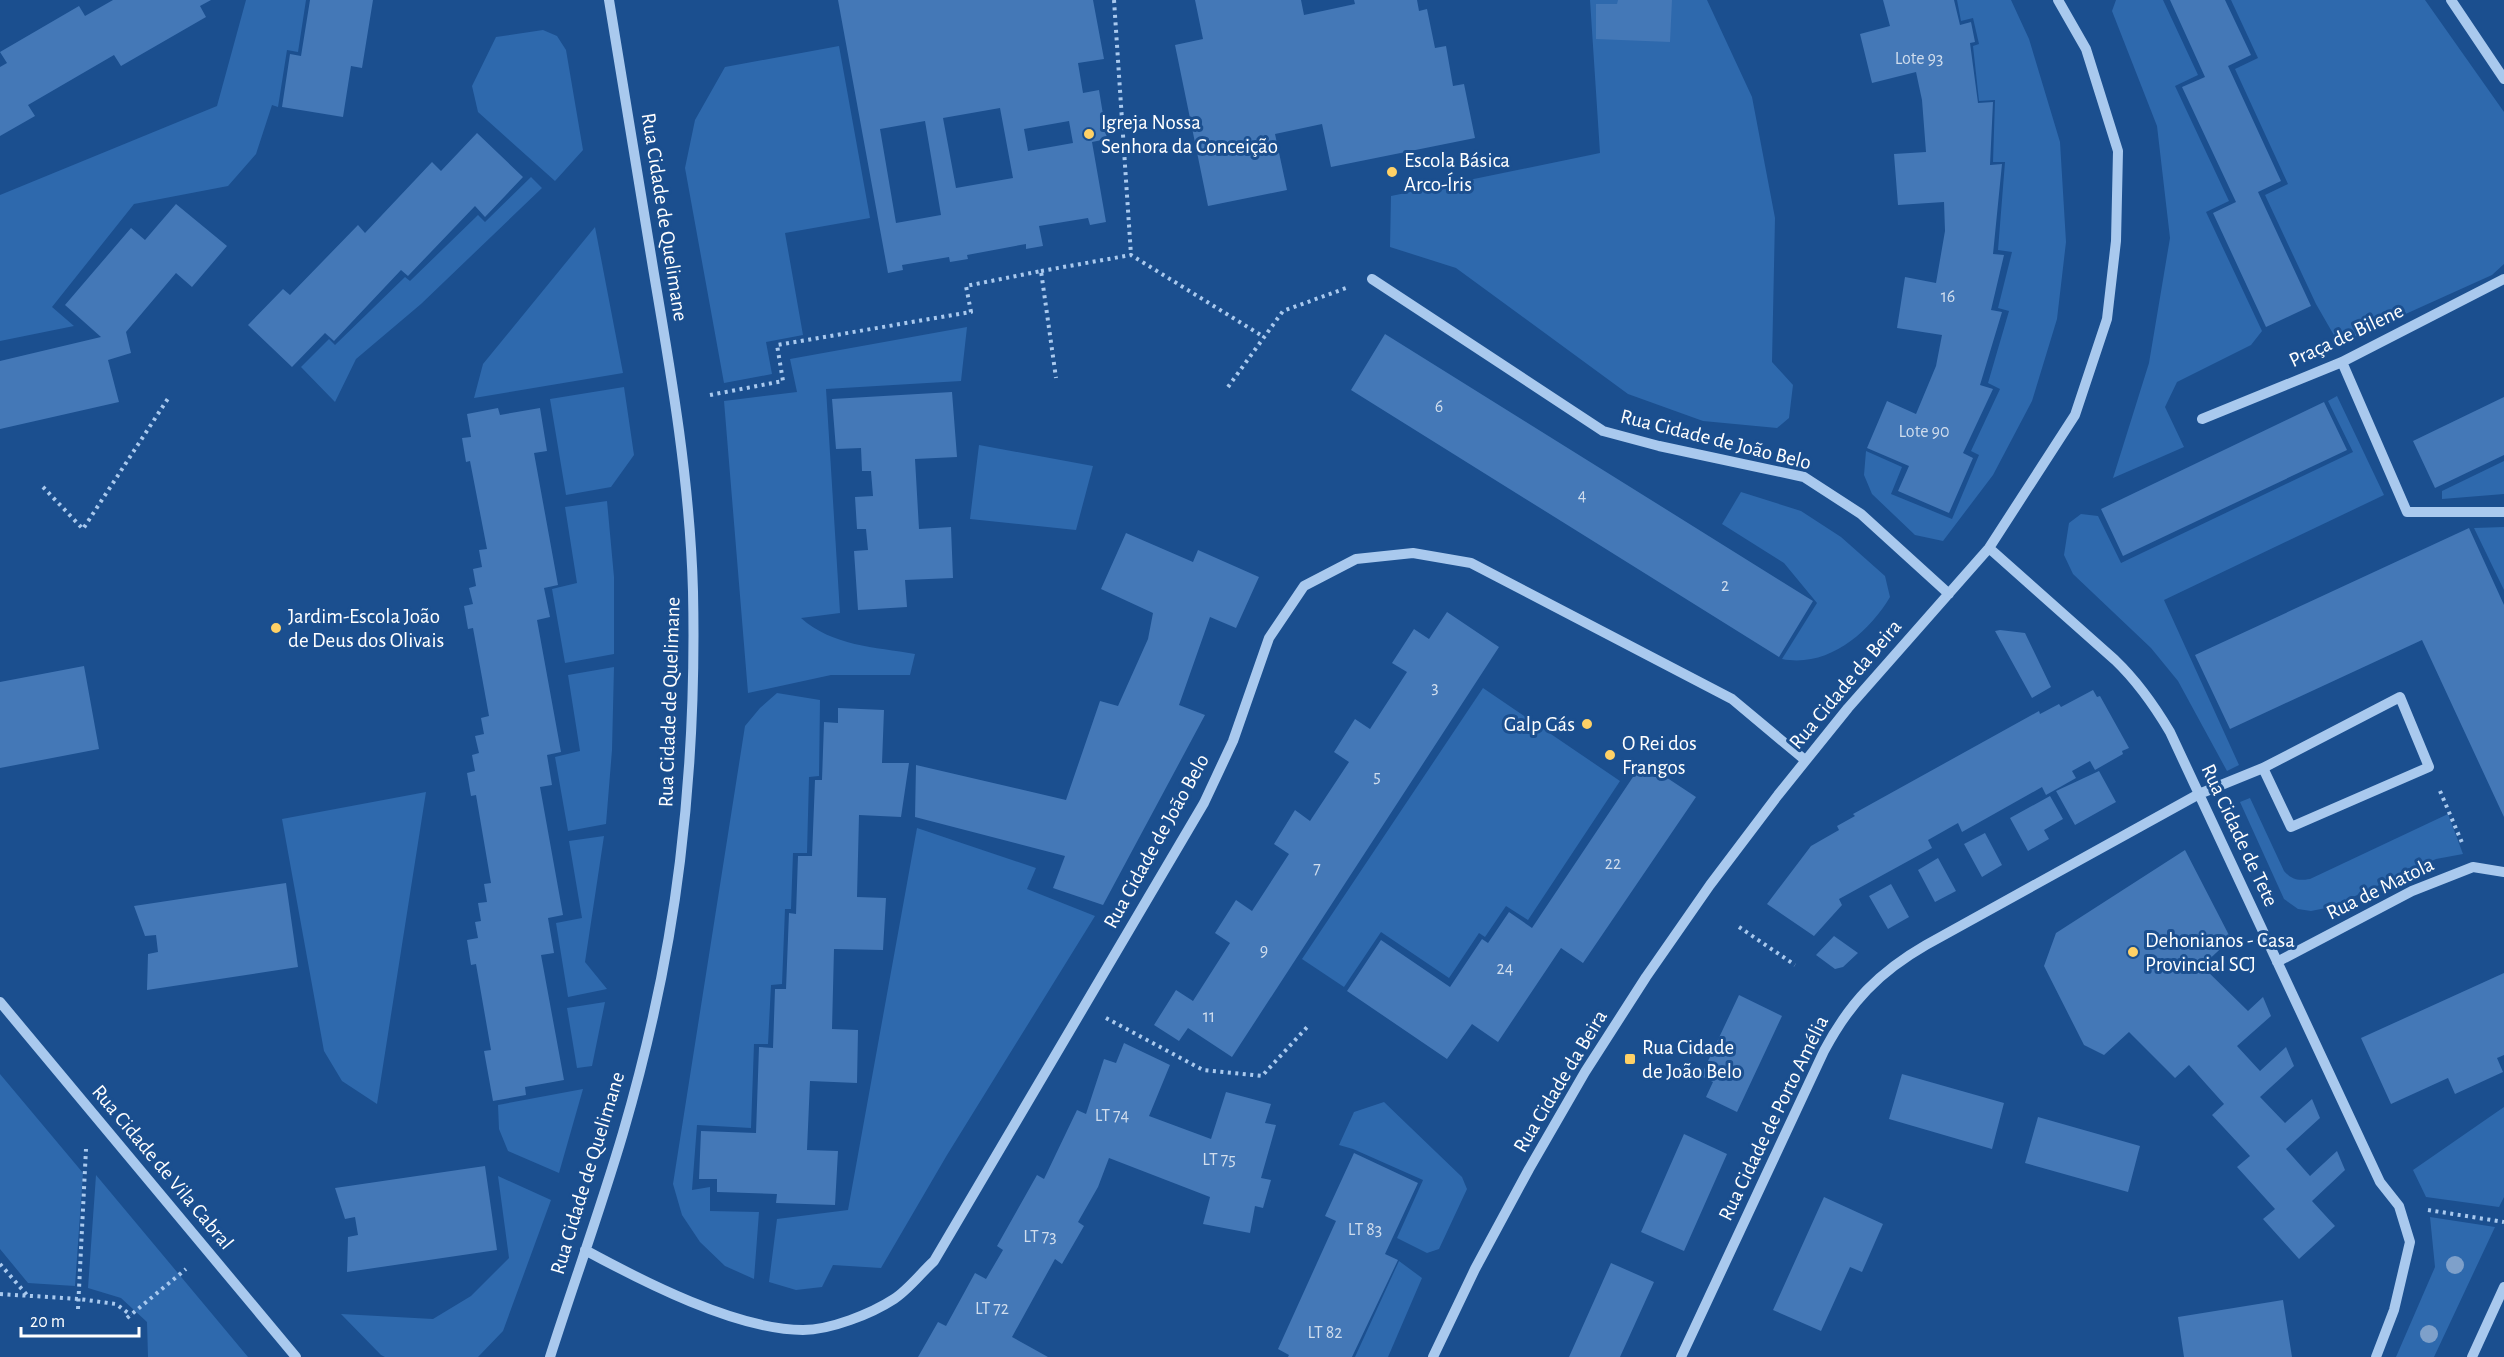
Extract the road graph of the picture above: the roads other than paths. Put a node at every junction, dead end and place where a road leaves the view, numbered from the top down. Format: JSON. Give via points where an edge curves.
{"nodes":[{"id":1,"x":609,"y":0,"type":"edge"},
{"id":2,"x":2058,"y":0,"type":"edge"},
{"id":3,"x":2451,"y":0,"type":"edge"},
{"id":4,"x":2504,"y":79,"type":"edge"},
{"id":5,"x":1372,"y":279,"type":"road end"},
{"id":6,"x":2504,"y":279,"type":"edge"},
{"id":7,"x":2342,"y":362,"type":"junction"},
{"id":8,"x":2202,"y":419,"type":"dead end"},
{"id":9,"x":2504,"y":512,"type":"edge"},
{"id":10,"x":1989,"y":548,"type":"junction"},
{"id":11,"x":1949,"y":594,"type":"junction"},
{"id":12,"x":1805,"y":760,"type":"junction"},
{"id":13,"x":2262,"y":768,"type":"junction"},
{"id":14,"x":2199,"y":794,"type":"junction"},
{"id":15,"x":2504,"y":872,"type":"edge"},
{"id":16,"x":2277,"y":962,"type":"junction"},
{"id":17,"x":0,"y":1002,"type":"edge"},
{"id":18,"x":585,"y":1250,"type":"junction"},
{"id":19,"x":2504,"y":1287,"type":"edge"},
{"id":20,"x":296,"y":1357,"type":"edge"},
{"id":21,"x":550,"y":1357,"type":"edge"},
{"id":22,"x":1433,"y":1357,"type":"edge"},
{"id":23,"x":1681,"y":1357,"type":"edge"},
{"id":24,"x":2376,"y":1357,"type":"edge"},
{"id":25,"x":2472,"y":1357,"type":"edge"}],
"edges":[{"from":1,"to":18,"type":"street","name":"Rua Cidade de Quelimane","via":[[676,406],[693,589],[693,681],[689,772],[666,954],[623,1132]]},
{"from":2,"to":10,"type":"street","name":"Rua Cidade da Beira","via":[[2086,49],[2118,151],[2116,241],[2107,319],[2075,415]]},
{"from":3,"to":4,"type":"street"},
{"from":5,"to":11,"type":"street","name":"Rua Cidade de João Belo","via":[[1603,431],[1804,477],[1861,514]]},
{"from":6,"to":7,"type":"street","name":"Praça de Bilene"},
{"from":7,"to":8,"type":"street","name":"Praça de Bilene"},
{"from":7,"to":9,"type":"street","via":[[2407,512]]},
{"from":10,"to":11,"type":"street","name":"Rua Cidade da Beira"},
{"from":10,"to":14,"type":"street","name":"Rua Cidade de Tete","via":[[2131,676],[2170,732]]},
{"from":11,"to":12,"type":"street","name":"Rua Cidade da Beira"},
{"from":12,"to":18,"type":"street","name":"Rua Cidade de João Belo","via":[[1732,699],[1471,563],[1413,553],[1356,559],[1304,586],[1269,638],[1233,741],[1204,803],[934,1261],[894,1299],[849,1321],[804,1330],[765,1325],[642,1281]]},
{"from":12,"to":22,"type":"street","name":"Rua Cidade da Beira","via":[[1710,885],[1585,1072],[1518,1190]]},
{"from":13,"to":13,"type":"street","name":"Rua Cidade de Porto Amélia","via":[[2291,827],[2429,767],[2400,697]]},
{"from":13,"to":14,"type":"street","name":"Rua Cidade de Porto Amélia"},
{"from":14,"to":16,"type":"street","name":"Rua Cidade de Tete"},
{"from":14,"to":23,"type":"street","name":"Rua Cidade de Porto Amélia","via":[[1920,948],[1866,989],[1824,1051]]},
{"from":15,"to":16,"type":"street","name":"Rua de Matola","via":[[2473,867],[2412,891]]},
{"from":16,"to":24,"type":"street","name":"Rua Cidade de Tete","via":[[2380,1182],[2399,1206],[2410,1242],[2394,1311]]},
{"from":17,"to":20,"type":"street","name":"Rua Cidade de Vila Cabral"},
{"from":18,"to":21,"type":"street","name":"Rua Cidade de Quelimane"},
{"from":19,"to":25,"type":"street"}]}
